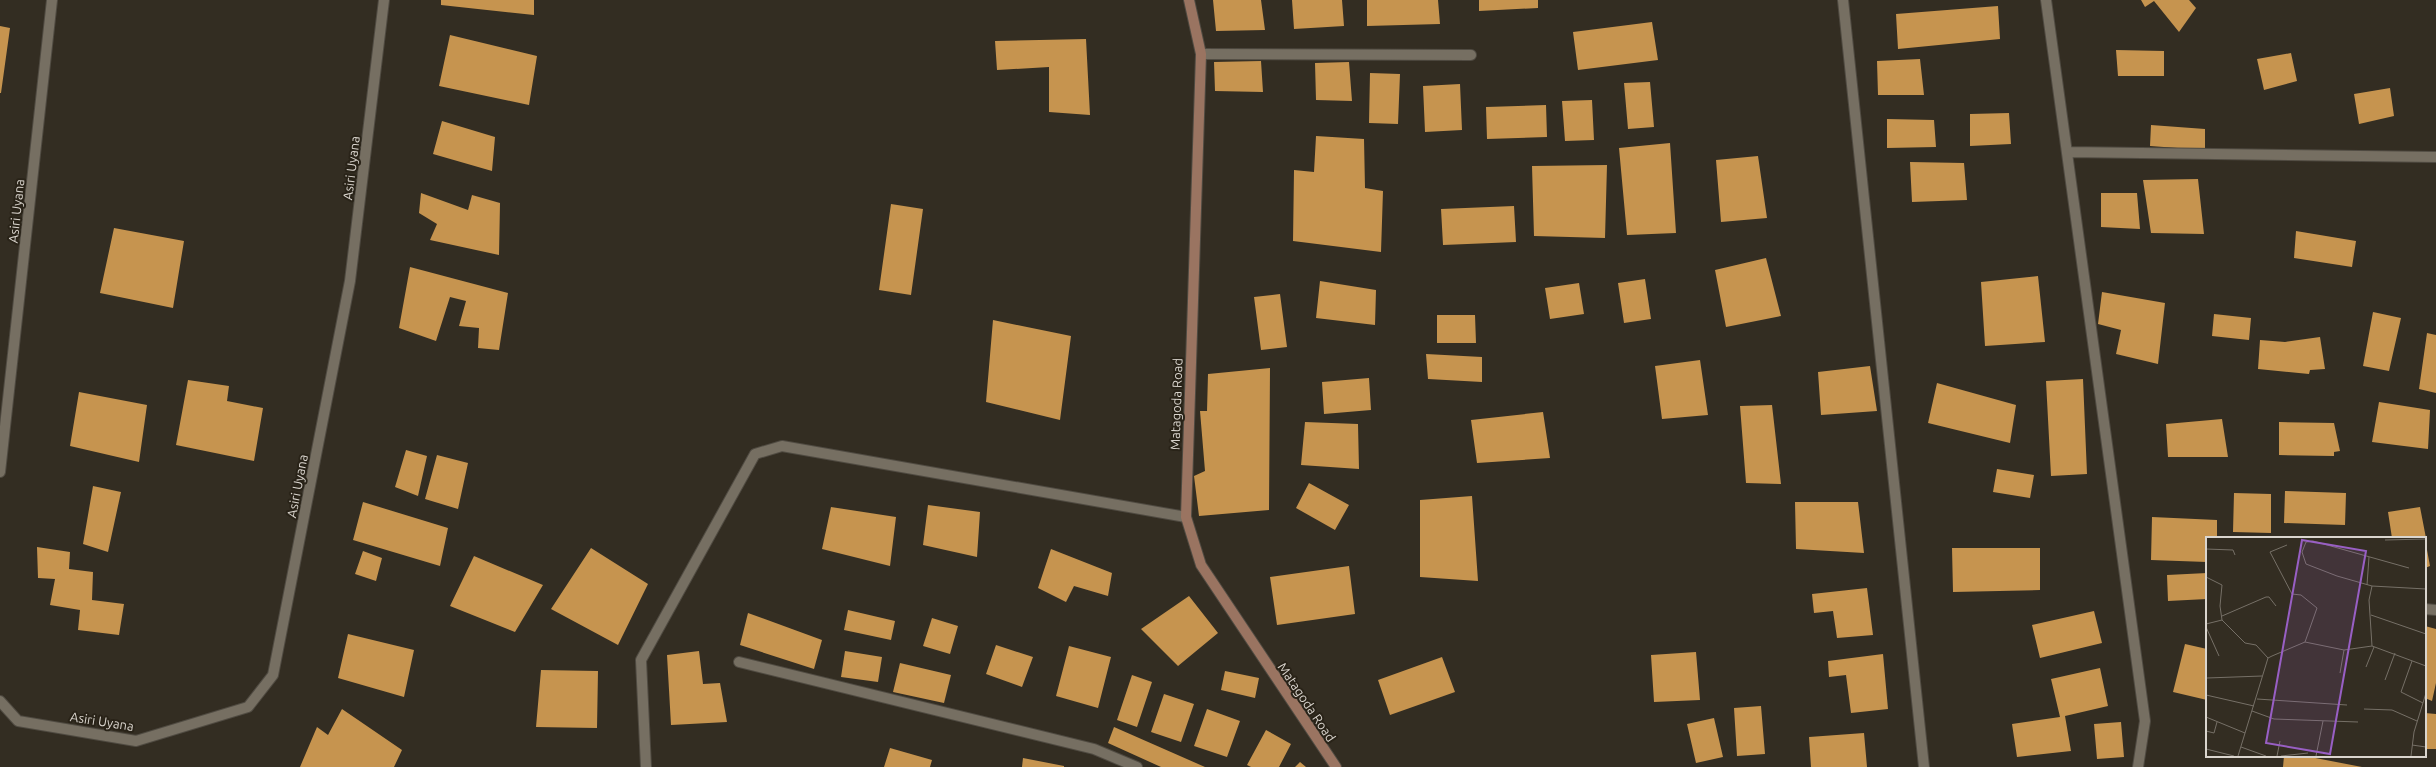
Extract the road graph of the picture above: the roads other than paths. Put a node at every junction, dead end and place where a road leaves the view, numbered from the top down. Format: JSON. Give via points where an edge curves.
{"nodes":[{"id":1,"x":52,"y":0,"type":"edge"},
{"id":2,"x":384,"y":0,"type":"edge"},
{"id":3,"x":1189,"y":0,"type":"edge"},
{"id":4,"x":1843,"y":0,"type":"edge"},
{"id":5,"x":2046,"y":0,"type":"edge"},
{"id":6,"x":1201,"y":54,"type":"junction"},
{"id":7,"x":1471,"y":55,"type":"dead end"},
{"id":8,"x":2068,"y":152,"type":"junction"},
{"id":9,"x":2436,"y":157,"type":"edge"},
{"id":10,"x":0,"y":472,"type":"edge"},
{"id":11,"x":1186,"y":518,"type":"junction"},
{"id":12,"x":2426,"y":609,"type":"edge"},
{"id":13,"x":2436,"y":610,"type":"edge"},
{"id":14,"x":739,"y":662,"type":"dead end"},
{"id":15,"x":0,"y":701,"type":"edge"},
{"id":16,"x":646,"y":767,"type":"edge"},
{"id":17,"x":1137,"y":767,"type":"edge"},
{"id":18,"x":1336,"y":767,"type":"edge"},
{"id":19,"x":1924,"y":767,"type":"edge"},
{"id":20,"x":2138,"y":767,"type":"edge"}],
"edges":[{"from":1,"to":10,"type":"street","name":"Asiri Uyana"},
{"from":2,"to":15,"type":"street","name":"Asiri Uyana","via":[[350,281],[273,675],[248,707],[136,740],[18,721]]},
{"from":3,"to":6,"type":"street","name":"Matagoda Road"},
{"from":4,"to":19,"type":"street"},
{"from":5,"to":8,"type":"street"},
{"from":6,"to":7,"type":"street"},
{"from":6,"to":11,"type":"street","name":"Matagoda Road"},
{"from":8,"to":9,"type":"street"},
{"from":8,"to":20,"type":"street","via":[[2144,721]]},
{"from":11,"to":16,"type":"street","via":[[782,446],[755,454],[641,660]]},
{"from":11,"to":18,"type":"street","name":"Matagoda Road","via":[[1200,565]]},
{"from":12,"to":13,"type":"street"},
{"from":14,"to":17,"type":"street","via":[[1094,749]]}]}
